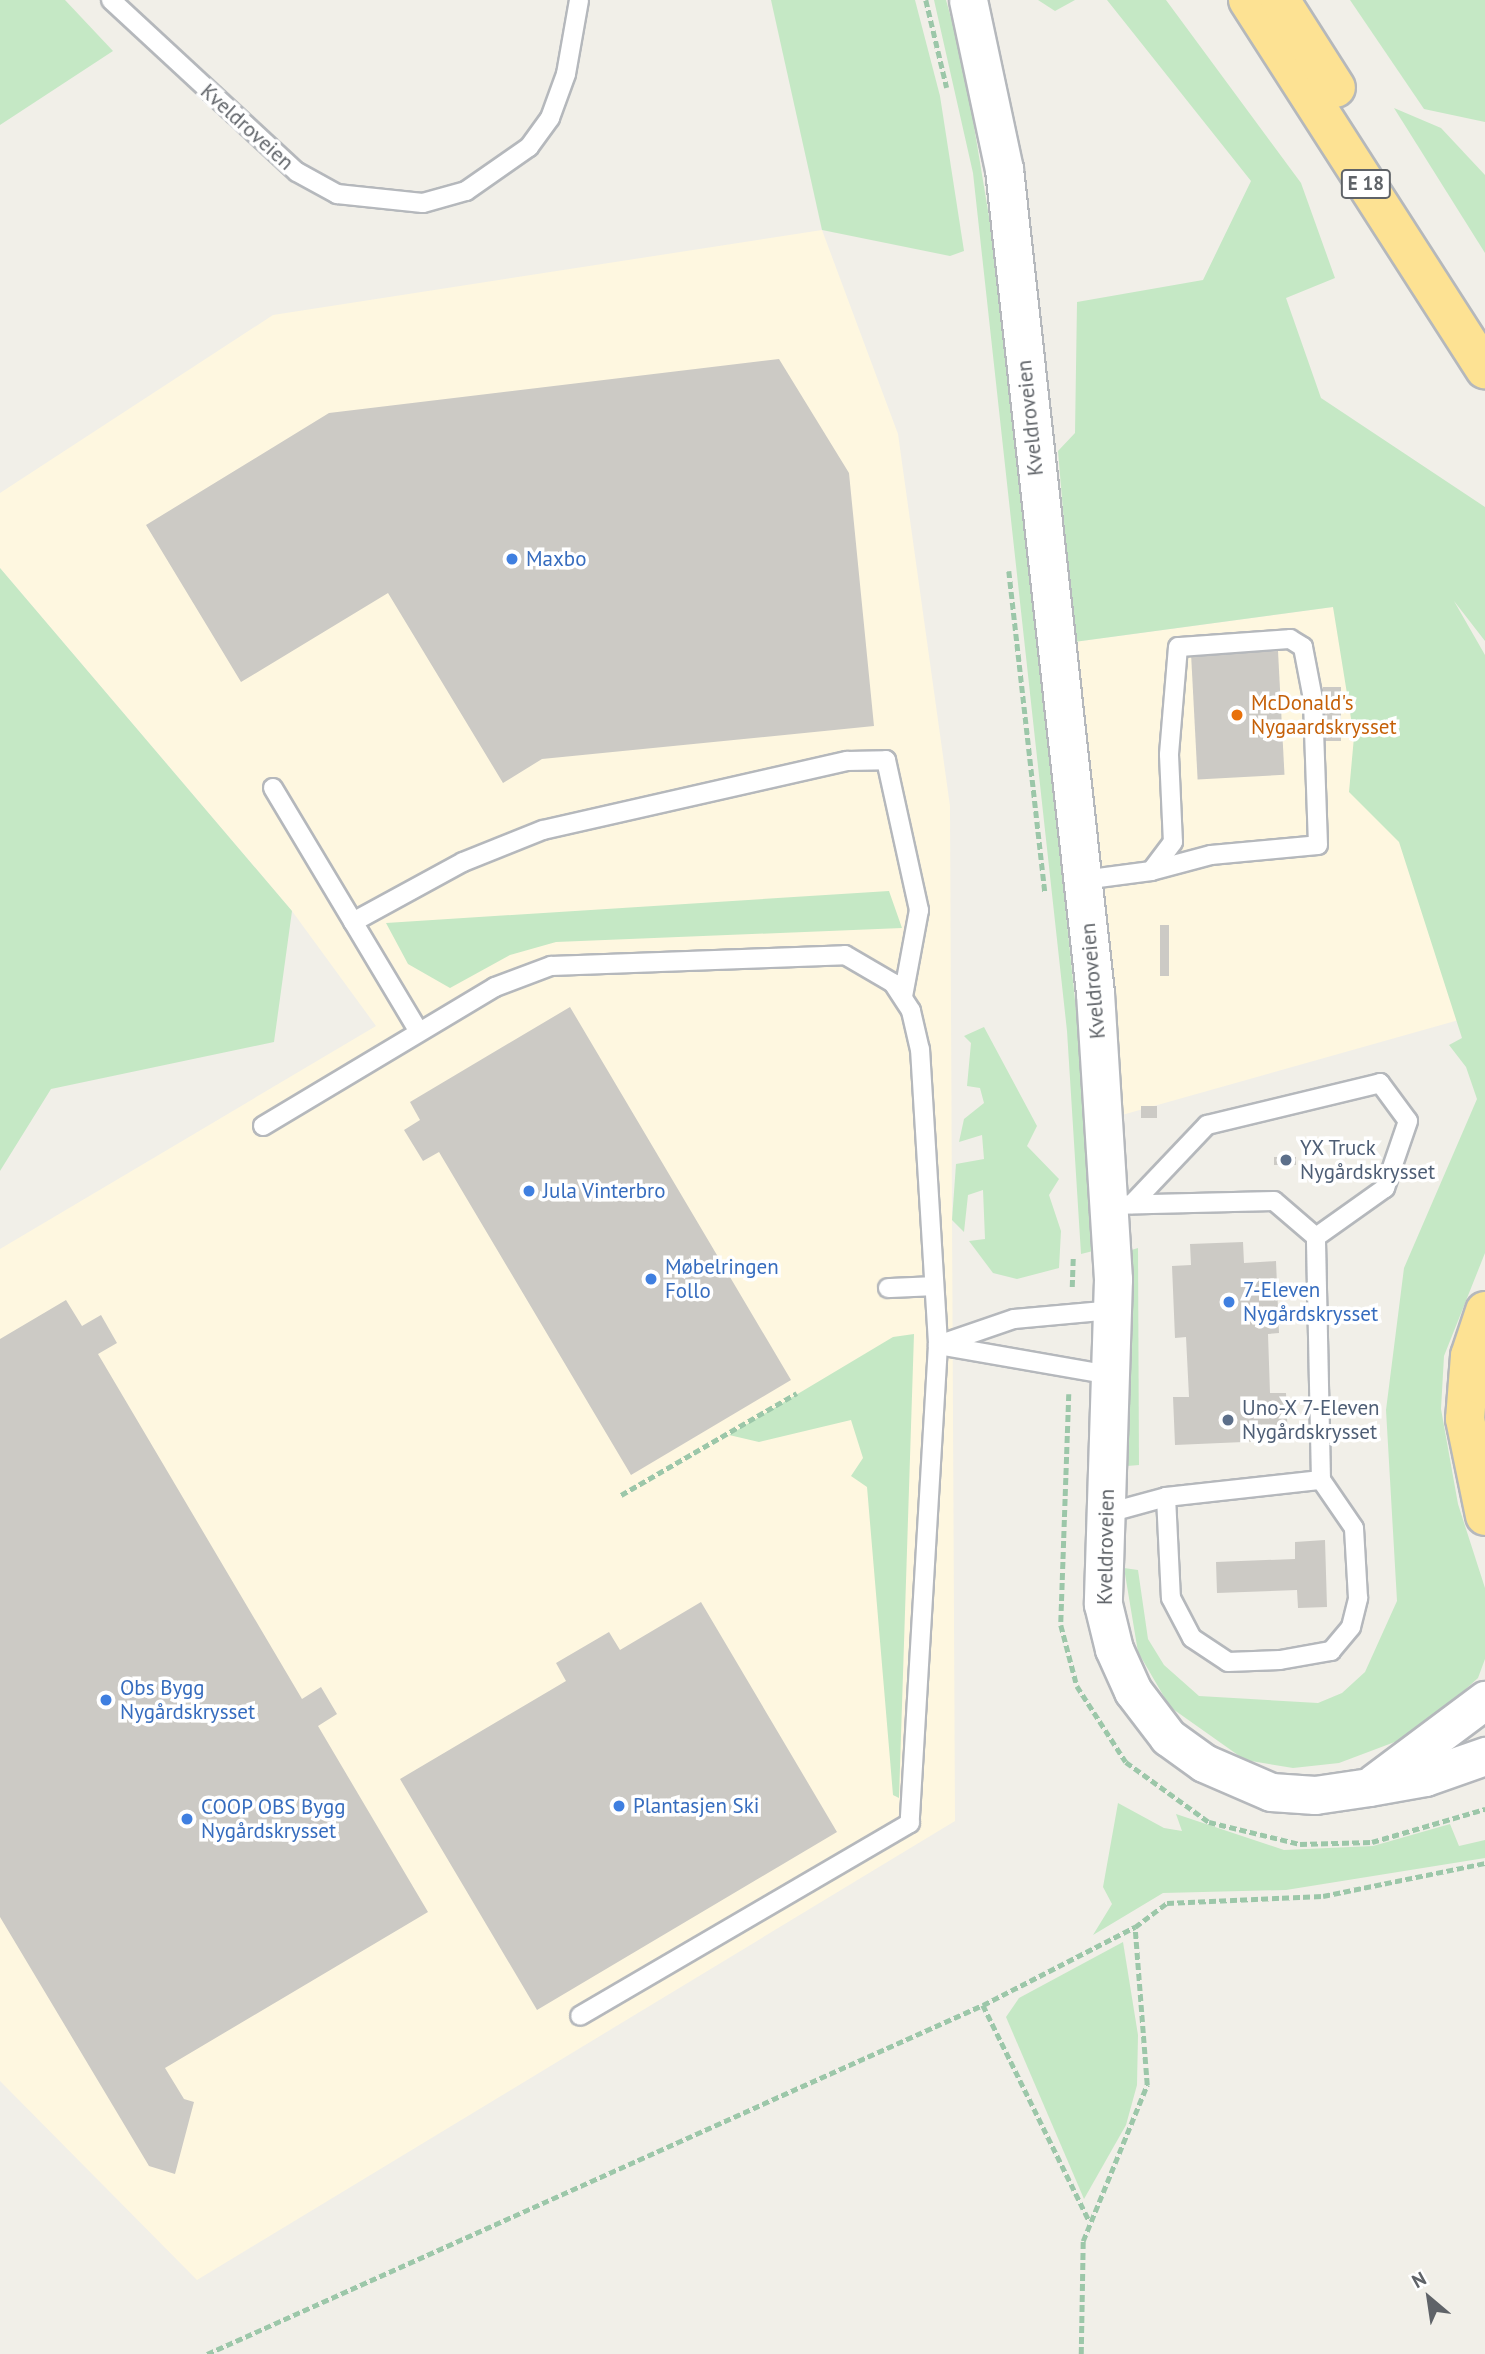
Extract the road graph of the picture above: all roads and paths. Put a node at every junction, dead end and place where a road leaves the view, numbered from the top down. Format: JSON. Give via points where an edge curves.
{"nodes":[{"id":1,"x":111,"y":0,"type":"edge"},
{"id":2,"x":579,"y":0,"type":"edge"},
{"id":3,"x":968,"y":0,"type":"edge"},
{"id":4,"x":1248,"y":0,"type":"edge"},
{"id":5,"x":1280,"y":0,"type":"edge"},
{"id":6,"x":1485,"y":324,"type":"edge"},
{"id":7,"x":1485,"y":369,"type":"edge"},
{"id":8,"x":273,"y":788,"type":"dead end"},
{"id":9,"x":1151,"y":871,"type":"junction"},
{"id":10,"x":1083,"y":880,"type":"junction"},
{"id":11,"x":353,"y":922,"type":"junction"},
{"id":12,"x":903,"y":996,"type":"junction"},
{"id":13,"x":419,"y":1032,"type":"junction"},
{"id":14,"x":263,"y":1126,"type":"dead end"},
{"id":15,"x":1121,"y":1204,"type":"junction"},
{"id":16,"x":1316,"y":1237,"type":"junction"},
{"id":17,"x":933,"y":1286,"type":"junction"},
{"id":18,"x":888,"y":1288,"type":"dead end"},
{"id":19,"x":1112,"y":1310,"type":"junction"},
{"id":20,"x":1485,"y":1311,"type":"edge"},
{"id":21,"x":939,"y":1345,"type":"junction"},
{"id":22,"x":1110,"y":1375,"type":"junction"},
{"id":23,"x":797,"y":1393,"type":"dead end"},
{"id":24,"x":1321,"y":1480,"type":"junction"},
{"id":25,"x":621,"y":1495,"type":"dead end"},
{"id":26,"x":1166,"y":1497,"type":"junction"},
{"id":27,"x":1104,"y":1514,"type":"junction"},
{"id":28,"x":1485,"y":1516,"type":"edge"},
{"id":29,"x":1485,"y":1700,"type":"edge"},
{"id":30,"x":1485,"y":1756,"type":"edge"},
{"id":31,"x":1369,"y":1787,"type":"junction"},
{"id":32,"x":1485,"y":1863,"type":"edge"},
{"id":33,"x":1135,"y":1927,"type":"junction"},
{"id":34,"x":983,"y":2005,"type":"junction"},
{"id":35,"x":580,"y":2016,"type":"dead end"},
{"id":36,"x":1089,"y":2221,"type":"junction"},
{"id":37,"x":206,"y":2354,"type":"edge"},
{"id":38,"x":1081,"y":2354,"type":"edge"}],
"edges":[{"from":1,"to":2,"type":"lane","name":"Kveldroveien","via":[[297,172],[337,194],[399,203],[466,191],[529,147],[550,118],[566,74]]},
{"from":3,"to":10,"type":"street","name":"Kveldroveien","via":[[1004,169]]},
{"from":4,"to":7,"type":"highway","number":"E 18"},
{"from":5,"to":6,"type":"highway","number":"E 18"},
{"from":8,"to":11,"type":"lane"},
{"from":9,"to":9,"type":"lane","via":[[1211,855],[1318,845],[1313,699],[1303,647],[1290,639],[1192,641],[1178,647],[1173,659],[1173,842]]},
{"from":9,"to":10,"type":"lane"},
{"from":10,"to":15,"type":"street","name":"Kveldroveien"},
{"from":11,"to":12,"type":"lane","via":[[463,862],[543,830],[847,761],[886,760],[919,910]]},
{"from":11,"to":13,"type":"lane"},
{"from":12,"to":13,"type":"lane","via":[[881,972],[845,955],[585,962],[523,974]]},
{"from":12,"to":17,"type":"lane","via":[[920,1049]]},
{"from":13,"to":14,"type":"lane"},
{"from":15,"to":16,"type":"lane","via":[[1274,1201]]},
{"from":15,"to":16,"type":"lane","via":[[1207,1125],[1380,1083],[1408,1121],[1385,1188]]},
{"from":15,"to":19,"type":"street","name":"Kveldroveien"},
{"from":16,"to":24,"type":"lane"},
{"from":17,"to":18,"type":"lane"},
{"from":17,"to":21,"type":"lane"},
{"from":19,"to":21,"type":"lane","via":[[1014,1319]]},
{"from":19,"to":22,"type":"street","name":"Kveldroveien"},
{"from":20,"to":28,"type":"highway","via":[[1469,1356],[1465,1419]]},
{"from":21,"to":22,"type":"lane"},
{"from":21,"to":35,"type":"lane","via":[[910,1823]]},
{"from":22,"to":27,"type":"street","name":"Kveldroveien"},
{"from":23,"to":25,"type":"path"},
{"from":24,"to":26,"type":"lane"},
{"from":24,"to":26,"type":"lane","via":[[1354,1528],[1358,1598],[1351,1627],[1331,1651],[1280,1660],[1228,1662],[1192,1638],[1171,1598]]},
{"from":26,"to":27,"type":"lane"},
{"from":27,"to":31,"type":"street","name":"Kveldroveien","via":[[1103,1604],[1114,1649],[1133,1691],[1168,1737],[1204,1763],[1271,1792],[1315,1795]]},
{"from":29,"to":31,"type":"street","name":"Kveldroveien"},
{"from":30,"to":31,"type":"street","name":"Kveldroveien","via":[[1425,1777]]},
{"from":32,"to":33,"type":"path","via":[[1323,1896],[1167,1903]]},
{"from":33,"to":34,"type":"path"},
{"from":33,"to":36,"type":"path","via":[[1147,2085]]},
{"from":34,"to":36,"type":"path"},
{"from":34,"to":37,"type":"path"},
{"from":36,"to":38,"type":"path","via":[[1080,2274]]}]}
